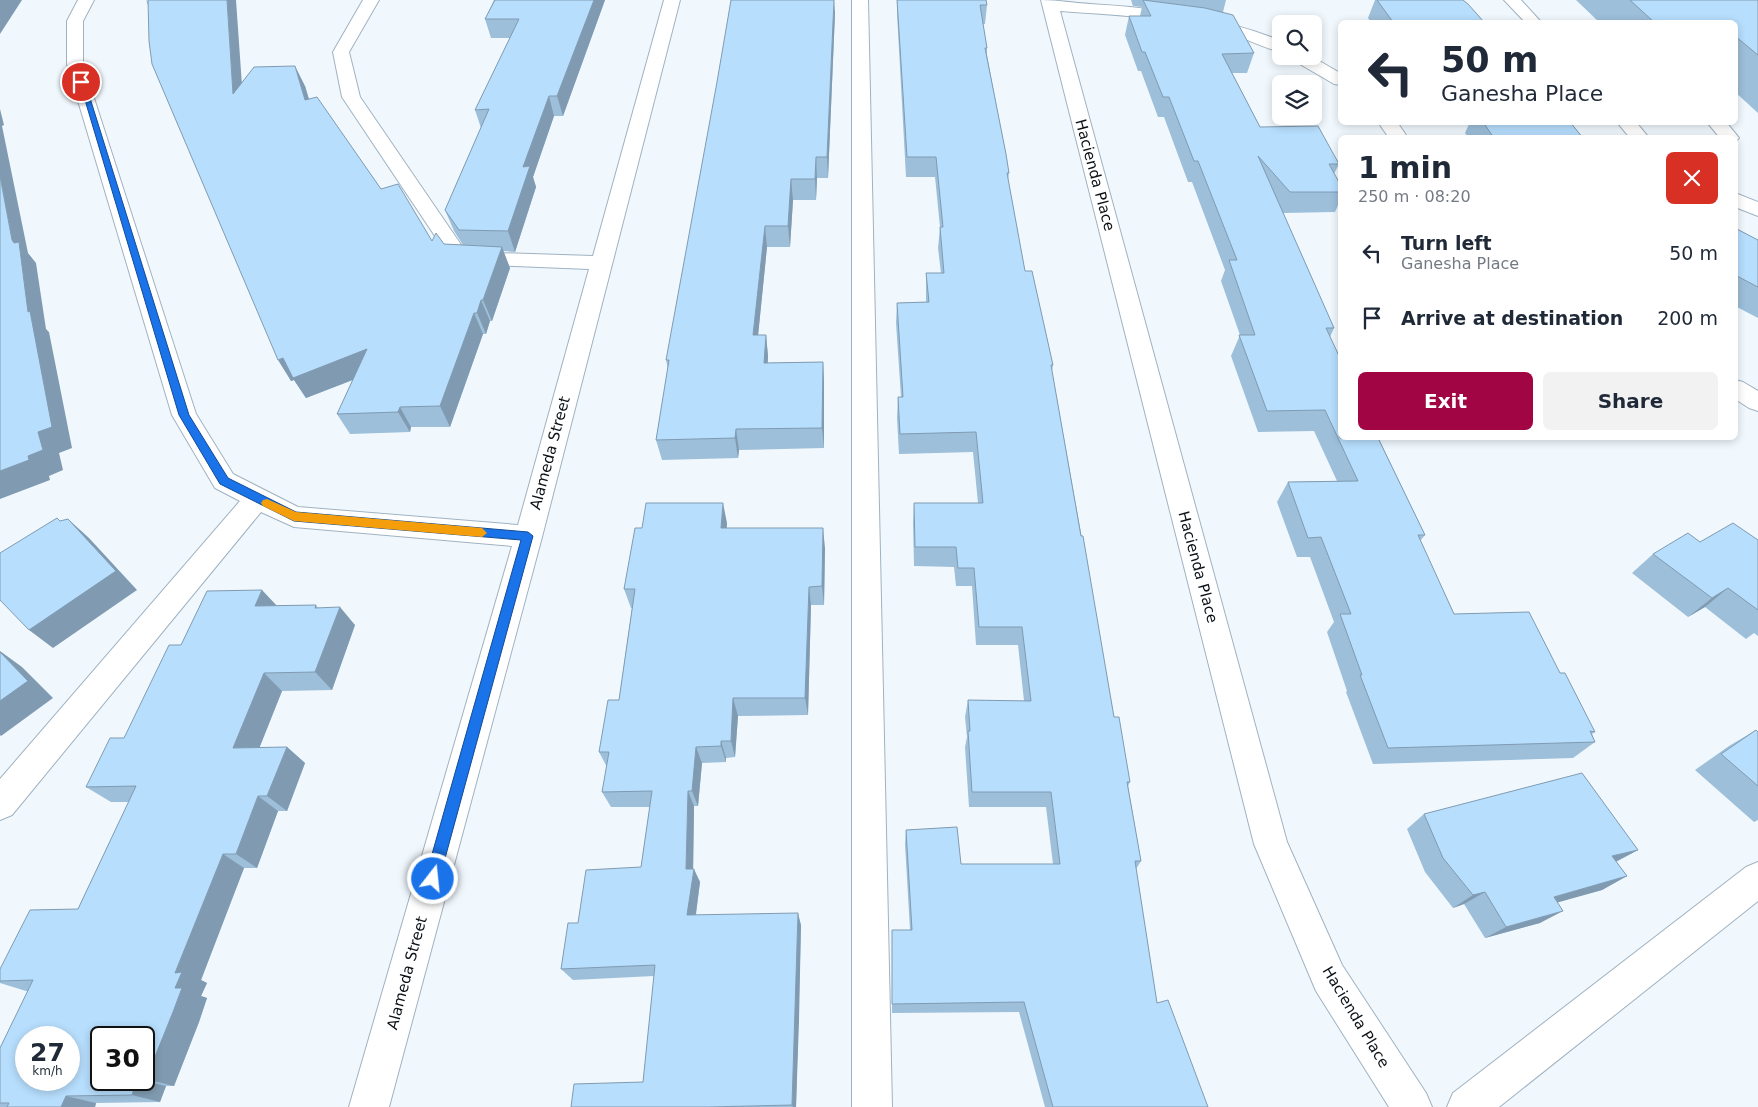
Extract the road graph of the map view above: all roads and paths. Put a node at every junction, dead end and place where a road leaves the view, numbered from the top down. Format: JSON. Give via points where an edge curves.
{"nodes":[{"id":1,"x":86,"y":0,"type":"edge"},
{"id":2,"x":370,"y":0,"type":"edge"},
{"id":3,"x":672,"y":0,"type":"edge"},
{"id":4,"x":860,"y":0,"type":"edge"},
{"id":5,"x":1512,"y":0,"type":"edge"},
{"id":6,"x":1050,"y":3,"type":"edge"},
{"id":7,"x":1531,"y":20,"type":"edge"},
{"id":8,"x":1272,"y":43,"type":"edge"},
{"id":9,"x":1315,"y":65,"type":"edge"},
{"id":10,"x":1338,"y":79,"type":"edge"},
{"id":11,"x":1629,"y":125,"type":"edge"},
{"id":12,"x":1719,"y":125,"type":"edge"},
{"id":13,"x":1637,"y":135,"type":"edge"},
{"id":14,"x":1727,"y":135,"type":"edge"},
{"id":15,"x":1738,"y":200,"type":"edge"},
{"id":16,"x":1758,"y":210,"type":"edge"},
{"id":17,"x":601,"y":263,"type":"junction"},
{"id":18,"x":1738,"y":390,"type":"edge"},
{"id":19,"x":1758,"y":402,"type":"edge"},
{"id":20,"x":258,"y":498,"type":"junction"},
{"id":21,"x":528,"y":536,"type":"junction"},
{"id":22,"x":0,"y":804,"type":"edge"},
{"id":23,"x":1758,"y":879,"type":"edge"},
{"id":24,"x":369,"y":1107,"type":"edge"},
{"id":25,"x":872,"y":1107,"type":"edge"},
{"id":26,"x":1412,"y":1107,"type":"edge"},
{"id":27,"x":1467,"y":1107,"type":"edge"}],
"edges":[{"from":1,"to":20,"type":"street","via":[[75,21],[75,64],[184,415],[224,481]]},
{"from":2,"to":17,"type":"street","via":[[341,52],[351,97],[460,258]]},
{"from":3,"to":17,"type":"street","name":"Alameda Street"},
{"from":4,"to":25,"type":"street"},
{"from":5,"to":7,"type":"street"},
{"from":6,"to":8,"type":"street","via":[[1180,17],[1239,30]]},
{"from":6,"to":26,"type":"street","name":"Hacienda Place","via":[[1271,844],[1329,978]]},
{"from":9,"to":10,"type":"street"},
{"from":11,"to":13,"type":"street"},
{"from":12,"to":14,"type":"street"},
{"from":15,"to":16,"type":"street"},
{"from":17,"to":21,"type":"street","name":"Alameda Street"},
{"from":18,"to":19,"type":"street"},
{"from":20,"to":21,"type":"street","via":[[294,517]]},
{"from":20,"to":22,"type":"street"},
{"from":21,"to":24,"type":"street","name":"Alameda Street"},
{"from":23,"to":27,"type":"street"}]}
